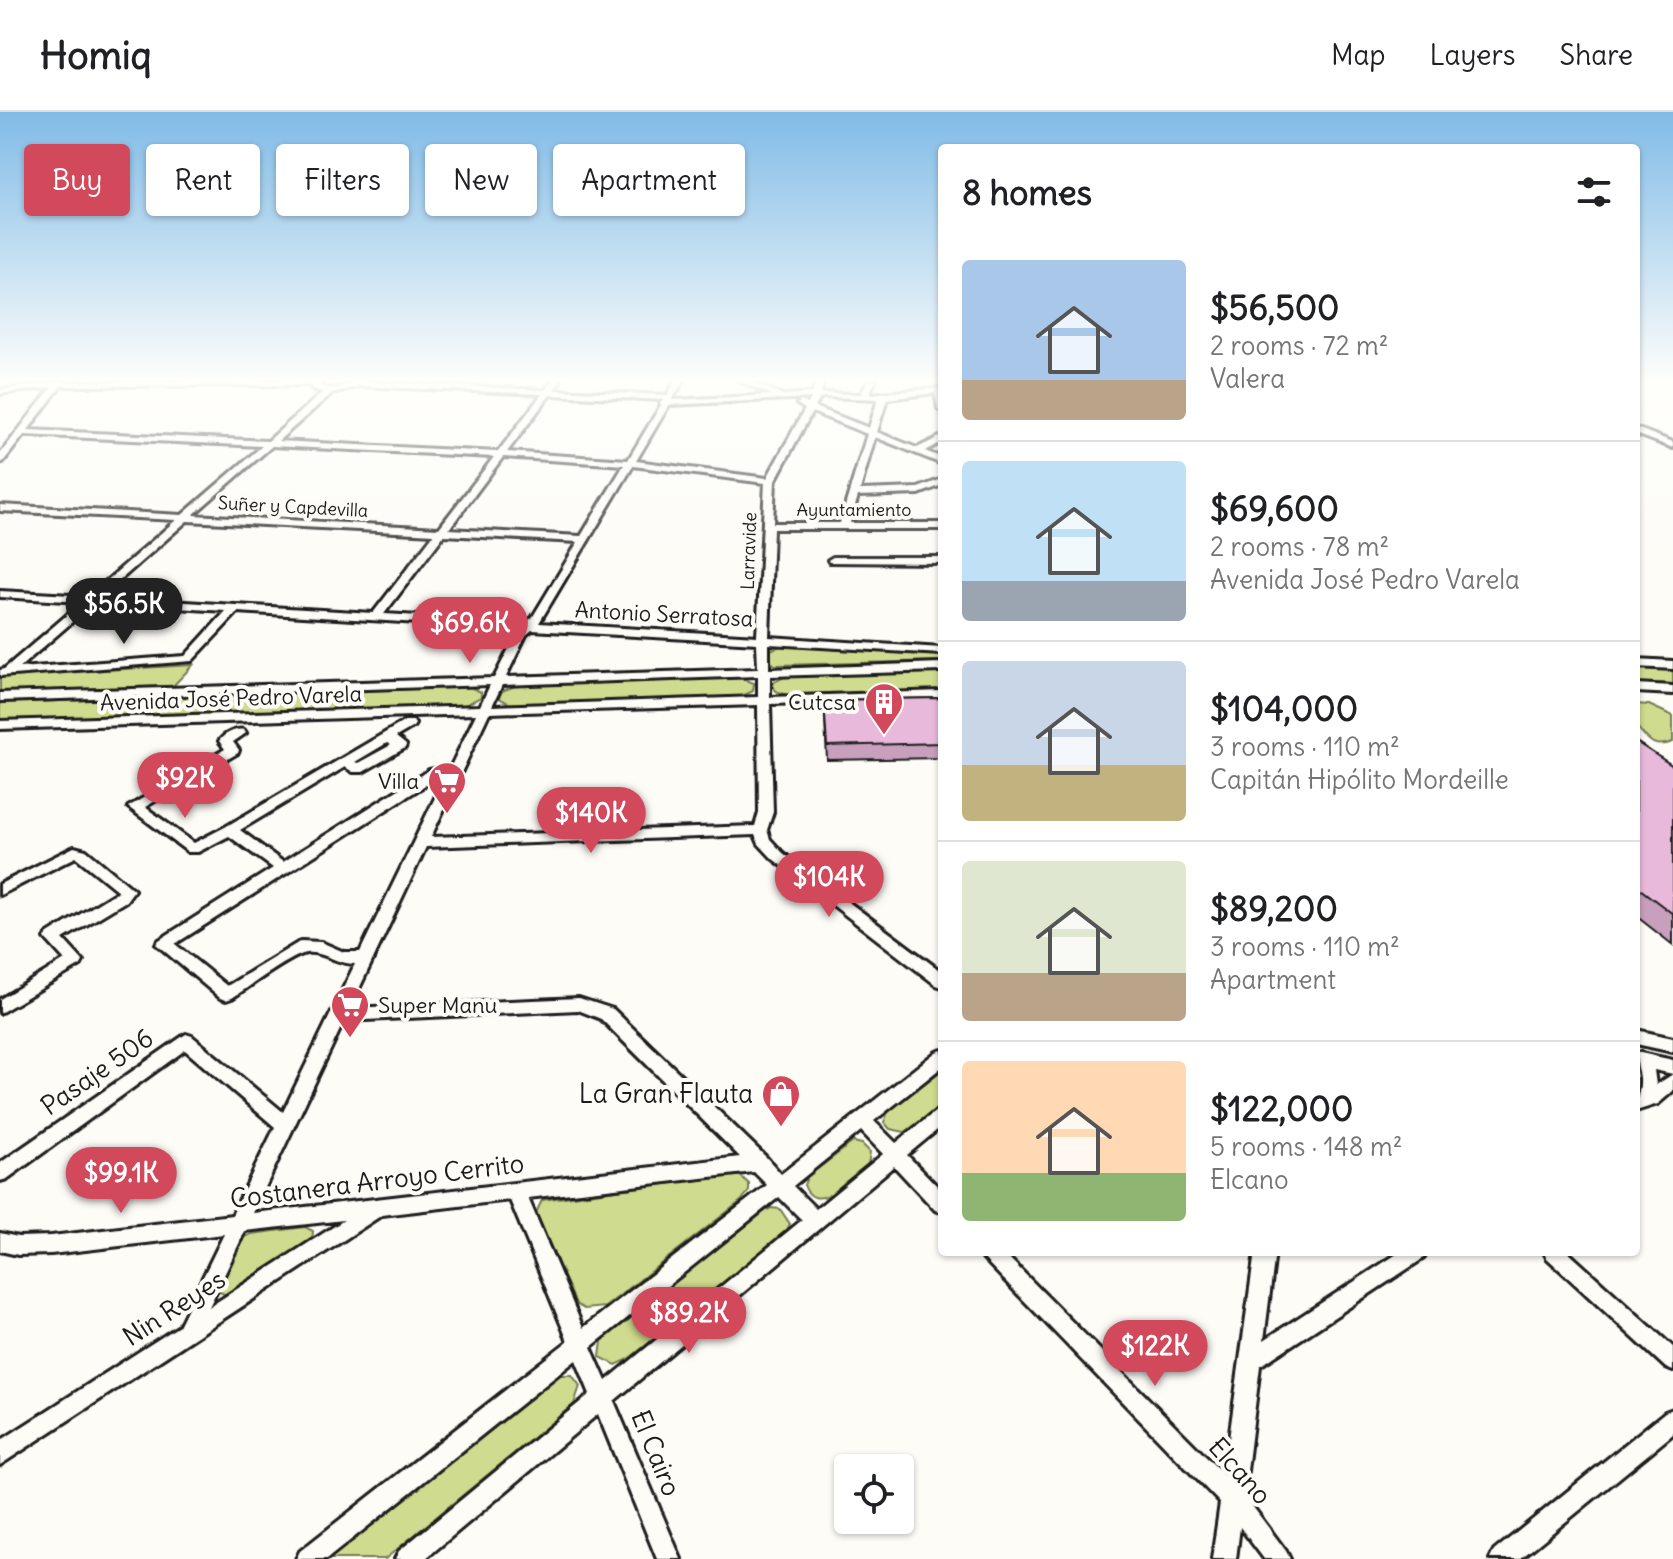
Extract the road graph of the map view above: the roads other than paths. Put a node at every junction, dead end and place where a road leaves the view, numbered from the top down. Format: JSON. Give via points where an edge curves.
{"nodes":[{"id":1,"x":261,"y":448,"type":"edge"},
{"id":2,"x":341,"y":448,"type":"edge"},
{"id":3,"x":506,"y":448,"type":"edge"},
{"id":4,"x":638,"y":448,"type":"edge"},
{"id":5,"x":788,"y":448,"type":"edge"},
{"id":6,"x":868,"y":448,"type":"edge"},
{"id":7,"x":909,"y":448,"type":"edge"},
{"id":8,"x":925,"y":448,"type":"edge"},
{"id":9,"x":918,"y":451,"type":"junction"},
{"id":10,"x":501,"y":455,"type":"junction"},
{"id":11,"x":938,"y":459,"type":"edge"},
{"id":12,"x":630,"y":462,"type":"junction"},
{"id":13,"x":770,"y":481,"type":"junction"},
{"id":14,"x":938,"y":484,"type":"edge"},
{"id":15,"x":855,"y":493,"type":"junction"},
{"id":16,"x":0,"y":508,"type":"edge"},
{"id":17,"x":186,"y":517,"type":"junction"},
{"id":18,"x":767,"y":526,"type":"junction"},
{"id":19,"x":844,"y":526,"type":"junction"},
{"id":20,"x":938,"y":526,"type":"edge"},
{"id":21,"x":443,"y":530,"type":"junction"},
{"id":22,"x":583,"y":539,"type":"junction"},
{"id":23,"x":833,"y":560,"type":"dead end"},
{"id":24,"x":938,"y":560,"type":"edge"},
{"id":25,"x":0,"y":594,"type":"edge"},
{"id":26,"x":92,"y":599,"type":"junction"},
{"id":27,"x":235,"y":608,"type":"junction"},
{"id":28,"x":377,"y":616,"type":"junction"},
{"id":29,"x":529,"y":626,"type":"junction"},
{"id":30,"x":763,"y":640,"type":"junction"},
{"id":31,"x":938,"y":651,"type":"edge"},
{"id":32,"x":1640,"y":663,"type":"edge"},
{"id":33,"x":1673,"y":665,"type":"edge"},
{"id":34,"x":938,"y":667,"type":"edge"},
{"id":35,"x":764,"y":672,"type":"junction"},
{"id":36,"x":4,"y":673,"type":"edge"},
{"id":37,"x":497,"y":682,"type":"junction"},
{"id":38,"x":1640,"y":688,"type":"edge"},
{"id":39,"x":1673,"y":690,"type":"edge"},
{"id":40,"x":938,"y":695,"type":"edge"},
{"id":41,"x":0,"y":697,"type":"edge"},
{"id":42,"x":764,"y":701,"type":"junction"},
{"id":43,"x":483,"y":711,"type":"junction"},
{"id":44,"x":409,"y":724,"type":"dead end"},
{"id":45,"x":0,"y":725,"type":"edge"},
{"id":46,"x":240,"y":733,"type":"dead end"},
{"id":47,"x":454,"y":770,"type":"junction"},
{"id":48,"x":230,"y":830,"type":"junction"},
{"id":49,"x":760,"y":830,"type":"junction"},
{"id":50,"x":420,"y":842,"type":"junction"},
{"id":51,"x":282,"y":868,"type":"junction"},
{"id":52,"x":0,"y":890,"type":"edge"},
{"id":53,"x":364,"y":958,"type":"junction"},
{"id":54,"x":938,"y":978,"type":"edge"},
{"id":55,"x":0,"y":1007,"type":"edge"},
{"id":56,"x":337,"y":1015,"type":"junction"},
{"id":57,"x":1640,"y":1038,"type":"edge"},
{"id":58,"x":1673,"y":1045,"type":"edge"},
{"id":59,"x":1640,"y":1059,"type":"edge"},
{"id":60,"x":938,"y":1060,"type":"edge"},
{"id":61,"x":1640,"y":1062,"type":"edge"},
{"id":62,"x":1673,"y":1067,"type":"edge"},
{"id":63,"x":1673,"y":1081,"type":"edge"},
{"id":64,"x":1640,"y":1101,"type":"edge"},
{"id":65,"x":938,"y":1119,"type":"edge"},
{"id":66,"x":862,"y":1120,"type":"junction"},
{"id":67,"x":285,"y":1125,"type":"junction"},
{"id":68,"x":895,"y":1154,"type":"junction"},
{"id":69,"x":760,"y":1163,"type":"junction"},
{"id":70,"x":0,"y":1173,"type":"edge"},
{"id":71,"x":781,"y":1184,"type":"junction"},
{"id":72,"x":516,"y":1191,"type":"junction"},
{"id":73,"x":938,"y":1200,"type":"edge"},
{"id":74,"x":378,"y":1208,"type":"junction"},
{"id":75,"x":816,"y":1221,"type":"junction"},
{"id":76,"x":240,"y":1223,"type":"junction"},
{"id":77,"x":0,"y":1242,"type":"edge"},
{"id":78,"x":994,"y":1256,"type":"edge"},
{"id":79,"x":1265,"y":1256,"type":"edge"},
{"id":80,"x":1411,"y":1256,"type":"edge"},
{"id":81,"x":1558,"y":1256,"type":"edge"},
{"id":82,"x":186,"y":1333,"type":"junction"},
{"id":83,"x":579,"y":1344,"type":"junction"},
{"id":84,"x":1252,"y":1359,"type":"junction"},
{"id":85,"x":1673,"y":1361,"type":"edge"},
{"id":86,"x":603,"y":1397,"type":"junction"},
{"id":87,"x":1673,"y":1420,"type":"edge"},
{"id":88,"x":0,"y":1454,"type":"edge"},
{"id":89,"x":1234,"y":1501,"type":"junction"},
{"id":90,"x":308,"y":1559,"type":"edge"},
{"id":91,"x":407,"y":1559,"type":"edge"},
{"id":92,"x":669,"y":1559,"type":"edge"},
{"id":93,"x":1224,"y":1559,"type":"edge"},
{"id":94,"x":1278,"y":1559,"type":"edge"},
{"id":95,"x":1502,"y":1559,"type":"edge"}],
"edges":[{"from":1,"to":17,"type":"street"},
{"from":2,"to":10,"type":"street"},
{"from":3,"to":10,"type":"street"},
{"from":4,"to":12,"type":"street"},
{"from":5,"to":13,"type":"street","name":"Larravide"},
{"from":6,"to":15,"type":"street"},
{"from":7,"to":9,"type":"street"},
{"from":8,"to":9,"type":"street"},
{"from":9,"to":11,"type":"street"},
{"from":10,"to":12,"type":"street"},
{"from":10,"to":21,"type":"street"},
{"from":12,"to":13,"type":"street"},
{"from":12,"to":22,"type":"street"},
{"from":13,"to":18,"type":"street","name":"Larravide"},
{"from":14,"to":15,"type":"street","via":[[919,491]]},
{"from":15,"to":19,"type":"street"},
{"from":16,"to":17,"type":"street","name":"Suñer y Capdevilla"},
{"from":17,"to":21,"type":"street","name":"Suñer y Capdevilla"},
{"from":17,"to":26,"type":"street"},
{"from":18,"to":19,"type":"street","name":"Ayuntamiento"},
{"from":18,"to":30,"type":"street","name":"Larravide"},
{"from":19,"to":20,"type":"street","name":"Ayuntamiento"},
{"from":21,"to":22,"type":"street","name":"Suñer y Capdevilla"},
{"from":21,"to":28,"type":"street"},
{"from":22,"to":29,"type":"street"},
{"from":23,"to":24,"type":"street"},
{"from":25,"to":26,"type":"street","name":"Antonio Serratosa"},
{"from":26,"to":27,"type":"street","name":"Antonio Serratosa"},
{"from":26,"to":36,"type":"street"},
{"from":27,"to":28,"type":"street","name":"Antonio Serratosa"},
{"from":27,"to":36,"type":"street","via":[[188,659]]},
{"from":28,"to":29,"type":"street","name":"Antonio Serratosa"},
{"from":29,"to":30,"type":"street","name":"Antonio Serratosa"},
{"from":29,"to":37,"type":"street"},
{"from":30,"to":31,"type":"street","name":"Antonio Serratosa"},
{"from":30,"to":35,"type":"street","name":"Larravide"},
{"from":32,"to":33,"type":"street"},
{"from":34,"to":35,"type":"street","name":"Avenida José Pedro Varela"},
{"from":35,"to":37,"type":"street","name":"Avenida José Pedro Varela"},
{"from":35,"to":42,"type":"street","name":"Larravide"},
{"from":37,"to":41,"type":"street","name":"Avenida José Pedro Varela"},
{"from":37,"to":43,"type":"street"},
{"from":38,"to":39,"type":"street"},
{"from":40,"to":42,"type":"street","name":"Avenida José Pedro Varela"},
{"from":42,"to":43,"type":"street","name":"Avenida José Pedro Varela"},
{"from":42,"to":49,"type":"street","name":"Larravide","via":[[766,812]]},
{"from":43,"to":45,"type":"street","name":"Avenida José Pedro Varela"},
{"from":43,"to":47,"type":"street"},
{"from":44,"to":48,"type":"street"},
{"from":46,"to":48,"type":"street","via":[[225,741],[233,750],[135,805],[193,849]]},
{"from":47,"to":50,"type":"street"},
{"from":47,"to":51,"type":"street","via":[[434,773]]},
{"from":48,"to":51,"type":"street"},
{"from":49,"to":50,"type":"street"},
{"from":49,"to":54,"type":"street","via":[[778,856]]},
{"from":50,"to":53,"type":"street"},
{"from":51,"to":53,"type":"street","via":[[164,944],[226,994],[301,947]]},
{"from":52,"to":55,"type":"street","via":[[74,852],[127,890],[53,938],[75,961]]},
{"from":53,"to":56,"type":"street"},
{"from":56,"to":67,"type":"street"},
{"from":56,"to":69,"type":"street","via":[[579,1004],[594,1009],[620,1024]]},
{"from":57,"to":58,"type":"street"},
{"from":59,"to":62,"type":"street"},
{"from":60,"to":66,"type":"street"},
{"from":61,"to":64,"type":"street","via":[[1650,1083]]},
{"from":63,"to":64,"type":"street","via":[[1652,1099]]},
{"from":65,"to":68,"type":"street"},
{"from":66,"to":68,"type":"street"},
{"from":66,"to":71,"type":"street"},
{"from":67,"to":70,"type":"street","name":"Pasaje 506","via":[[186,1041]]},
{"from":67,"to":76,"type":"street"},
{"from":68,"to":73,"type":"street"},
{"from":68,"to":75,"type":"street"},
{"from":69,"to":71,"type":"street"},
{"from":69,"to":72,"type":"street","name":"Costanera Arroyo Cerrito"},
{"from":71,"to":75,"type":"street"},
{"from":71,"to":83,"type":"street"},
{"from":72,"to":74,"type":"street","name":"Costanera Arroyo Cerrito"},
{"from":72,"to":83,"type":"street","name":"El Cairo"},
{"from":74,"to":76,"type":"street","name":"Costanera Arroyo Cerrito"},
{"from":74,"to":82,"type":"street","name":"Nin Reyes"},
{"from":75,"to":86,"type":"street"},
{"from":76,"to":77,"type":"street","name":"Costanera Arroyo Cerrito","via":[[51,1245]]},
{"from":76,"to":82,"type":"street"},
{"from":78,"to":89,"type":"street","name":"Elcano"},
{"from":79,"to":84,"type":"street"},
{"from":80,"to":84,"type":"street"},
{"from":81,"to":85,"type":"street"},
{"from":82,"to":88,"type":"street","name":"Nin Reyes"},
{"from":83,"to":86,"type":"street","name":"El Cairo"},
{"from":83,"to":90,"type":"street"},
{"from":84,"to":89,"type":"street"},
{"from":86,"to":91,"type":"street"},
{"from":86,"to":92,"type":"street","name":"El Cairo"},
{"from":87,"to":95,"type":"street"},
{"from":89,"to":93,"type":"street"},
{"from":89,"to":94,"type":"street","name":"Elcano"}]}
